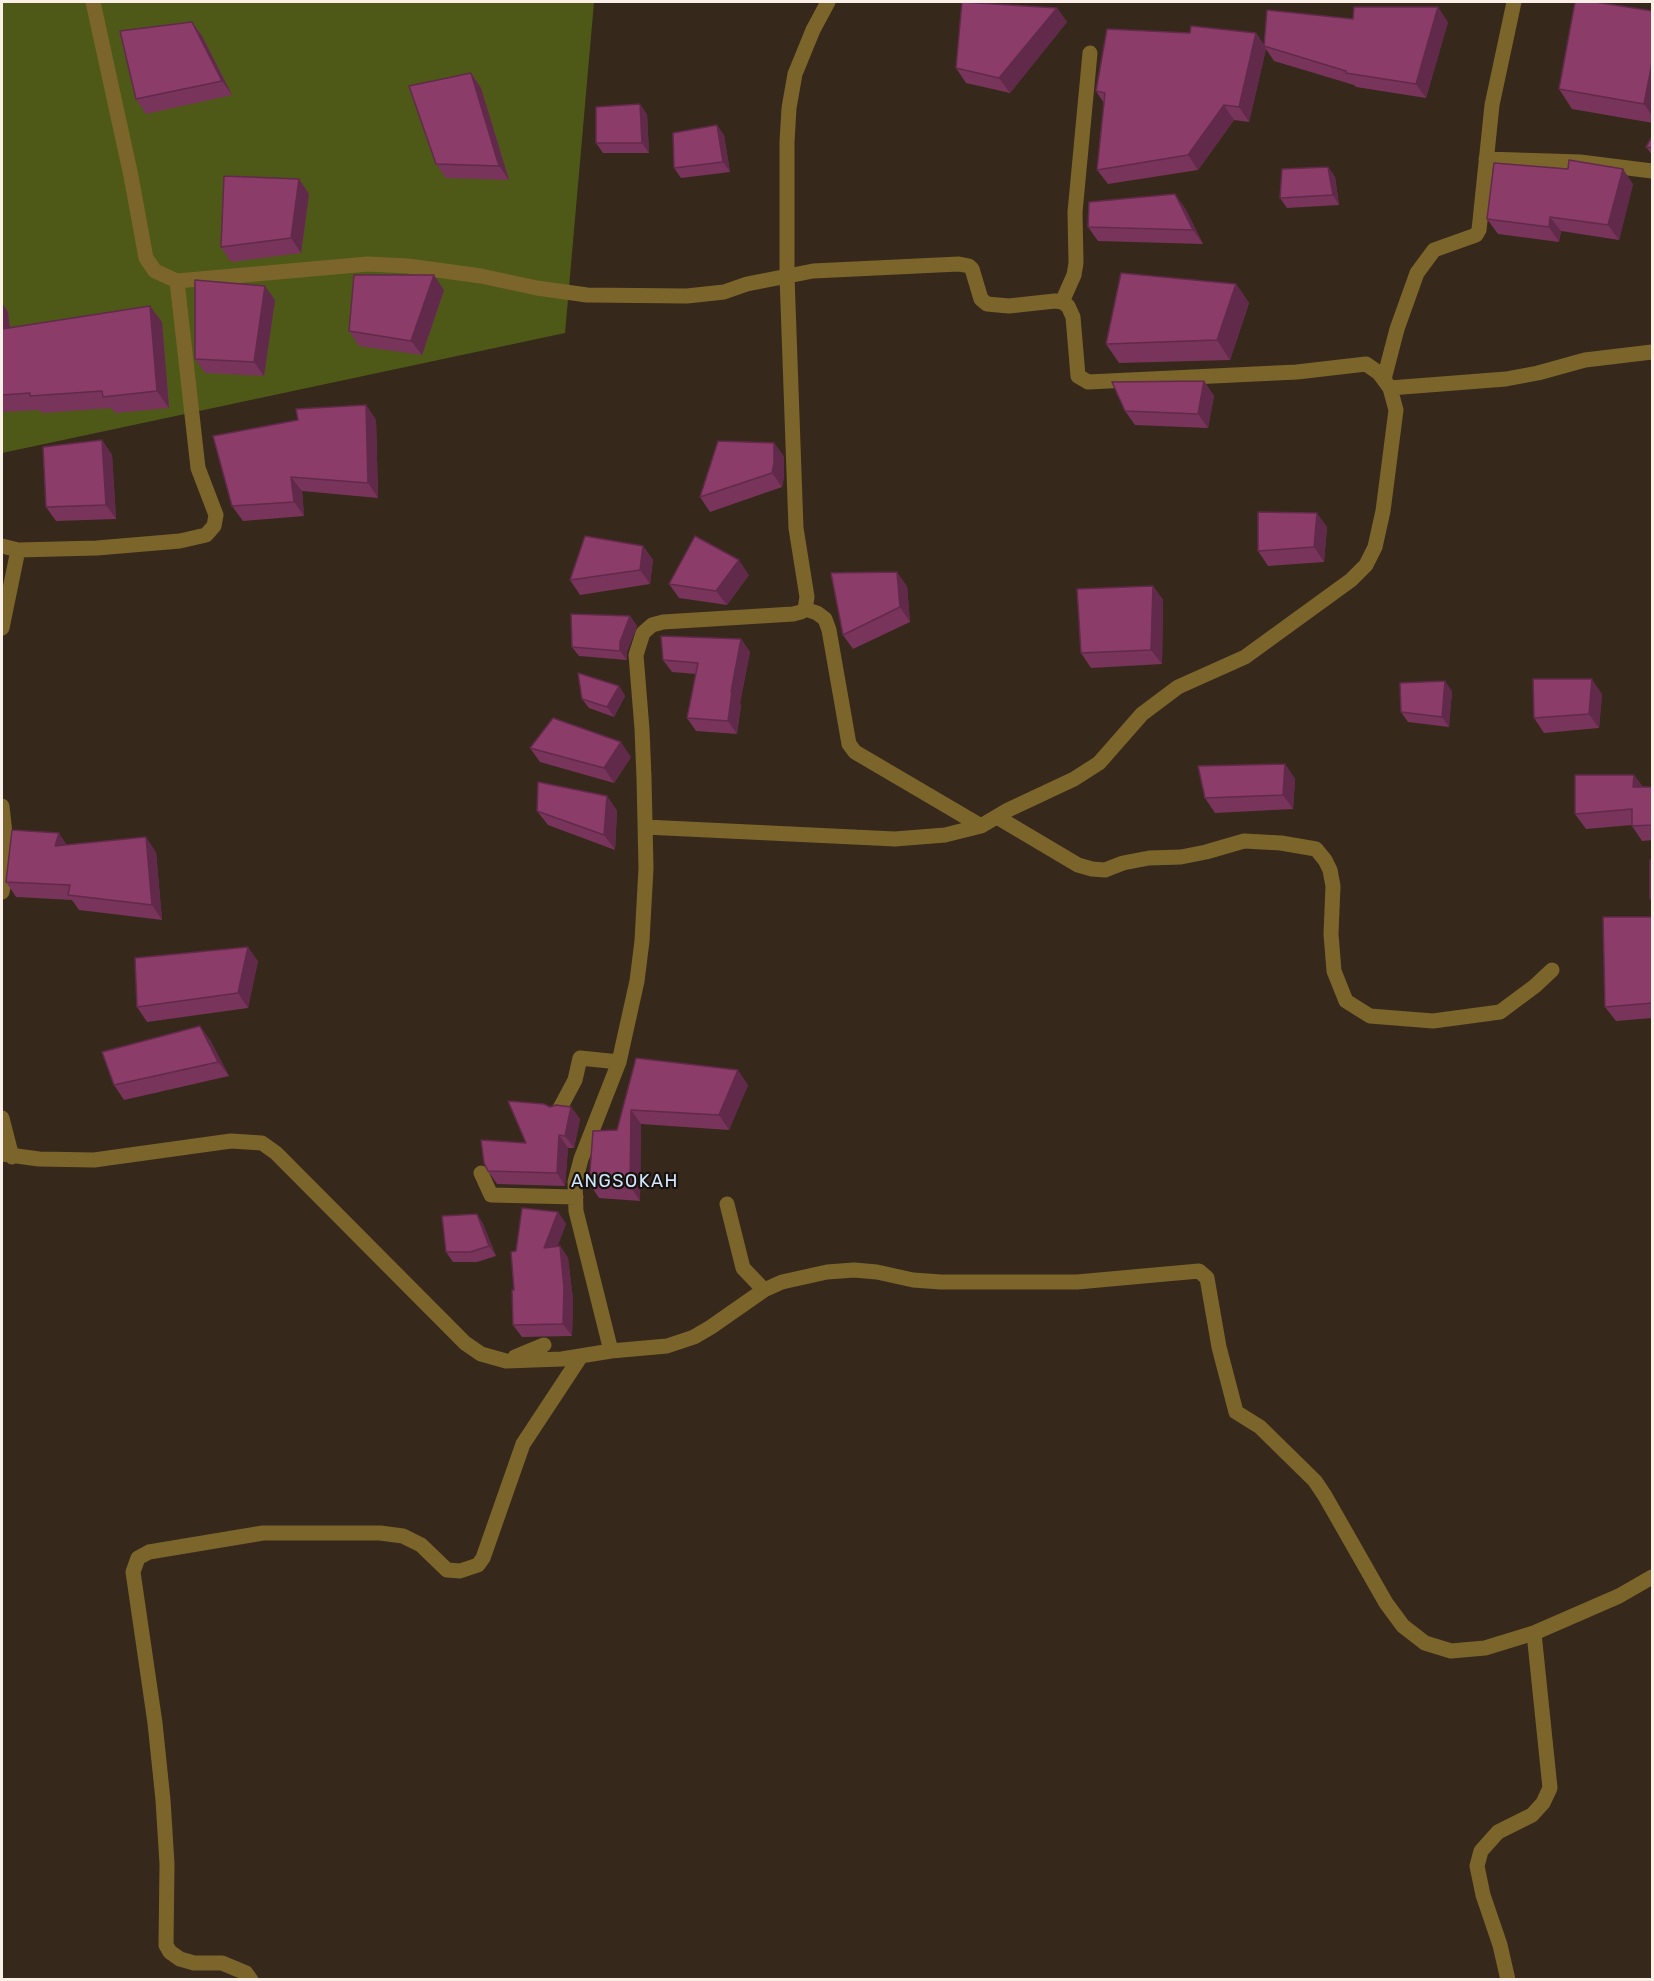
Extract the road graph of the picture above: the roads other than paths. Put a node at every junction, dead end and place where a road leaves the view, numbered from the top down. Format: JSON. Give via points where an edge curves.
{"nodes":[{"id":1,"x":93,"y":2,"type":"edge"},
{"id":2,"x":828,"y":2,"type":"edge"},
{"id":3,"x":1514,"y":2,"type":"edge"},
{"id":4,"x":1090,"y":53,"type":"dead end"},
{"id":5,"x":1486,"y":159,"type":"junction"},
{"id":6,"x":1653,"y":171,"type":"edge"},
{"id":7,"x":787,"y":276,"type":"junction"},
{"id":8,"x":177,"y":281,"type":"junction"},
{"id":9,"x":1062,"y":302,"type":"junction"},
{"id":10,"x":1653,"y":352,"type":"edge"},
{"id":11,"x":1387,"y":383,"type":"junction"},
{"id":12,"x":2,"y":546,"type":"edge"},
{"id":13,"x":18,"y":550,"type":"junction"},
{"id":14,"x":805,"y":609,"type":"junction"},
{"id":15,"x":2,"y":628,"type":"edge"},
{"id":16,"x":2,"y":806,"type":"edge"},
{"id":17,"x":996,"y":817,"type":"junction"},
{"id":18,"x":981,"y":826,"type":"junction"},
{"id":19,"x":645,"y":827,"type":"junction"},
{"id":20,"x":2,"y":892,"type":"edge"},
{"id":21,"x":1552,"y":970,"type":"dead end"},
{"id":22,"x":619,"y":1062,"type":"junction"},
{"id":23,"x":559,"y":1110,"type":"edge"},
{"id":24,"x":2,"y":1118,"type":"edge"},
{"id":25,"x":7,"y":1155,"type":"edge"},
{"id":26,"x":481,"y":1173,"type":"edge"},
{"id":27,"x":576,"y":1197,"type":"junction"},
{"id":28,"x":727,"y":1203,"type":"dead end"},
{"id":29,"x":764,"y":1290,"type":"junction"},
{"id":30,"x":544,"y":1345,"type":"dead end"},
{"id":31,"x":611,"y":1351,"type":"junction"},
{"id":32,"x":581,"y":1356,"type":"junction"},
{"id":33,"x":506,"y":1361,"type":"junction"},
{"id":34,"x":1653,"y":1577,"type":"edge"},
{"id":35,"x":1534,"y":1633,"type":"junction"},
{"id":36,"x":251,"y":1980,"type":"edge"},
{"id":37,"x":1508,"y":1980,"type":"edge"}],
"edges":[{"from":1,"to":8,"type":"street","via":[[146,258],[156,272]]},
{"from":2,"to":7,"type":"street","via":[[795,74],[789,108]]},
{"from":3,"to":5,"type":"street","via":[[1492,105]]},
{"from":4,"to":9,"type":"street","via":[[1075,212],[1076,263]]},
{"from":5,"to":6,"type":"street","via":[[1580,162]]},
{"from":5,"to":11,"type":"street","via":[[1479,231],[1434,250],[1417,273],[1397,329]]},
{"from":7,"to":8,"type":"street","via":[[724,292],[687,296],[587,295],[481,276],[368,264]]},
{"from":7,"to":9,"type":"street","via":[[838,268],[959,264],[972,269],[981,299],[987,304]]},
{"from":7,"to":14,"type":"street","via":[[796,528],[807,597]]},
{"from":8,"to":13,"type":"street","via":[[198,468],[216,515],[211,531],[180,541],[146,545]]},
{"from":9,"to":11,"type":"street","via":[[1074,317],[1078,376],[1088,382],[1297,372],[1366,364]]},
{"from":10,"to":11,"type":"street","via":[[1585,360],[1506,379]]},
{"from":11,"to":17,"type":"street","via":[[1396,410],[1383,511],[1375,547],[1366,565],[1245,657],[1178,687],[1142,714],[1099,763],[1074,780]]},
{"from":12,"to":13,"type":"street"},
{"from":13,"to":15,"type":"street"},
{"from":14,"to":18,"type":"street","via":[[825,619],[829,630],[849,744],[855,752]]},
{"from":14,"to":19,"type":"street","via":[[793,614],[663,621],[643,633],[636,655]]},
{"from":16,"to":20,"type":"street","via":[[8,861]]},
{"from":17,"to":18,"type":"street"},
{"from":17,"to":21,"type":"street","via":[[1078,865],[1098,870],[1149,858],[1181,857],[1244,841],[1316,849],[1330,870],[1333,886],[1334,971],[1346,1001],[1370,1016],[1433,1021],[1500,1012]]},
{"from":18,"to":19,"type":"street","via":[[945,835],[895,839]]},
{"from":19,"to":22,"type":"street","via":[[642,941]]},
{"from":22,"to":23,"type":"street","via":[[580,1058],[575,1080]]},
{"from":22,"to":27,"type":"street","via":[[581,1159]]},
{"from":24,"to":25,"type":"street"},
{"from":25,"to":33,"type":"street","via":[[94,1160],[231,1141],[262,1143],[465,1343],[481,1354]]},
{"from":26,"to":27,"type":"street","via":[[491,1195]]},
{"from":27,"to":31,"type":"street","via":[[576,1211]]},
{"from":28,"to":29,"type":"street","via":[[743,1268]]},
{"from":29,"to":31,"type":"street","via":[[694,1337],[667,1346]]},
{"from":29,"to":35,"type":"street","via":[[806,1276],[854,1270],[941,1282],[1077,1282],[1199,1271],[1208,1278],[1219,1347],[1236,1412],[1260,1427],[1315,1481],[1403,1626],[1425,1643],[1451,1651],[1485,1648]]},
{"from":30,"to":33,"type":"street"},
{"from":31,"to":32,"type":"street"},
{"from":32,"to":33,"type":"street"},
{"from":32,"to":36,"type":"street","via":[[523,1444],[478,1565],[447,1570],[421,1545],[404,1536],[380,1533],[263,1533],[149,1551],[138,1558],[133,1572],[163,1800],[166,1945],[180,1959],[222,1963],[246,1973]]},
{"from":34,"to":35,"type":"street"},
{"from":35,"to":37,"type":"street","via":[[1550,1788],[1532,1815],[1498,1832],[1481,1851],[1477,1866]]}]}
